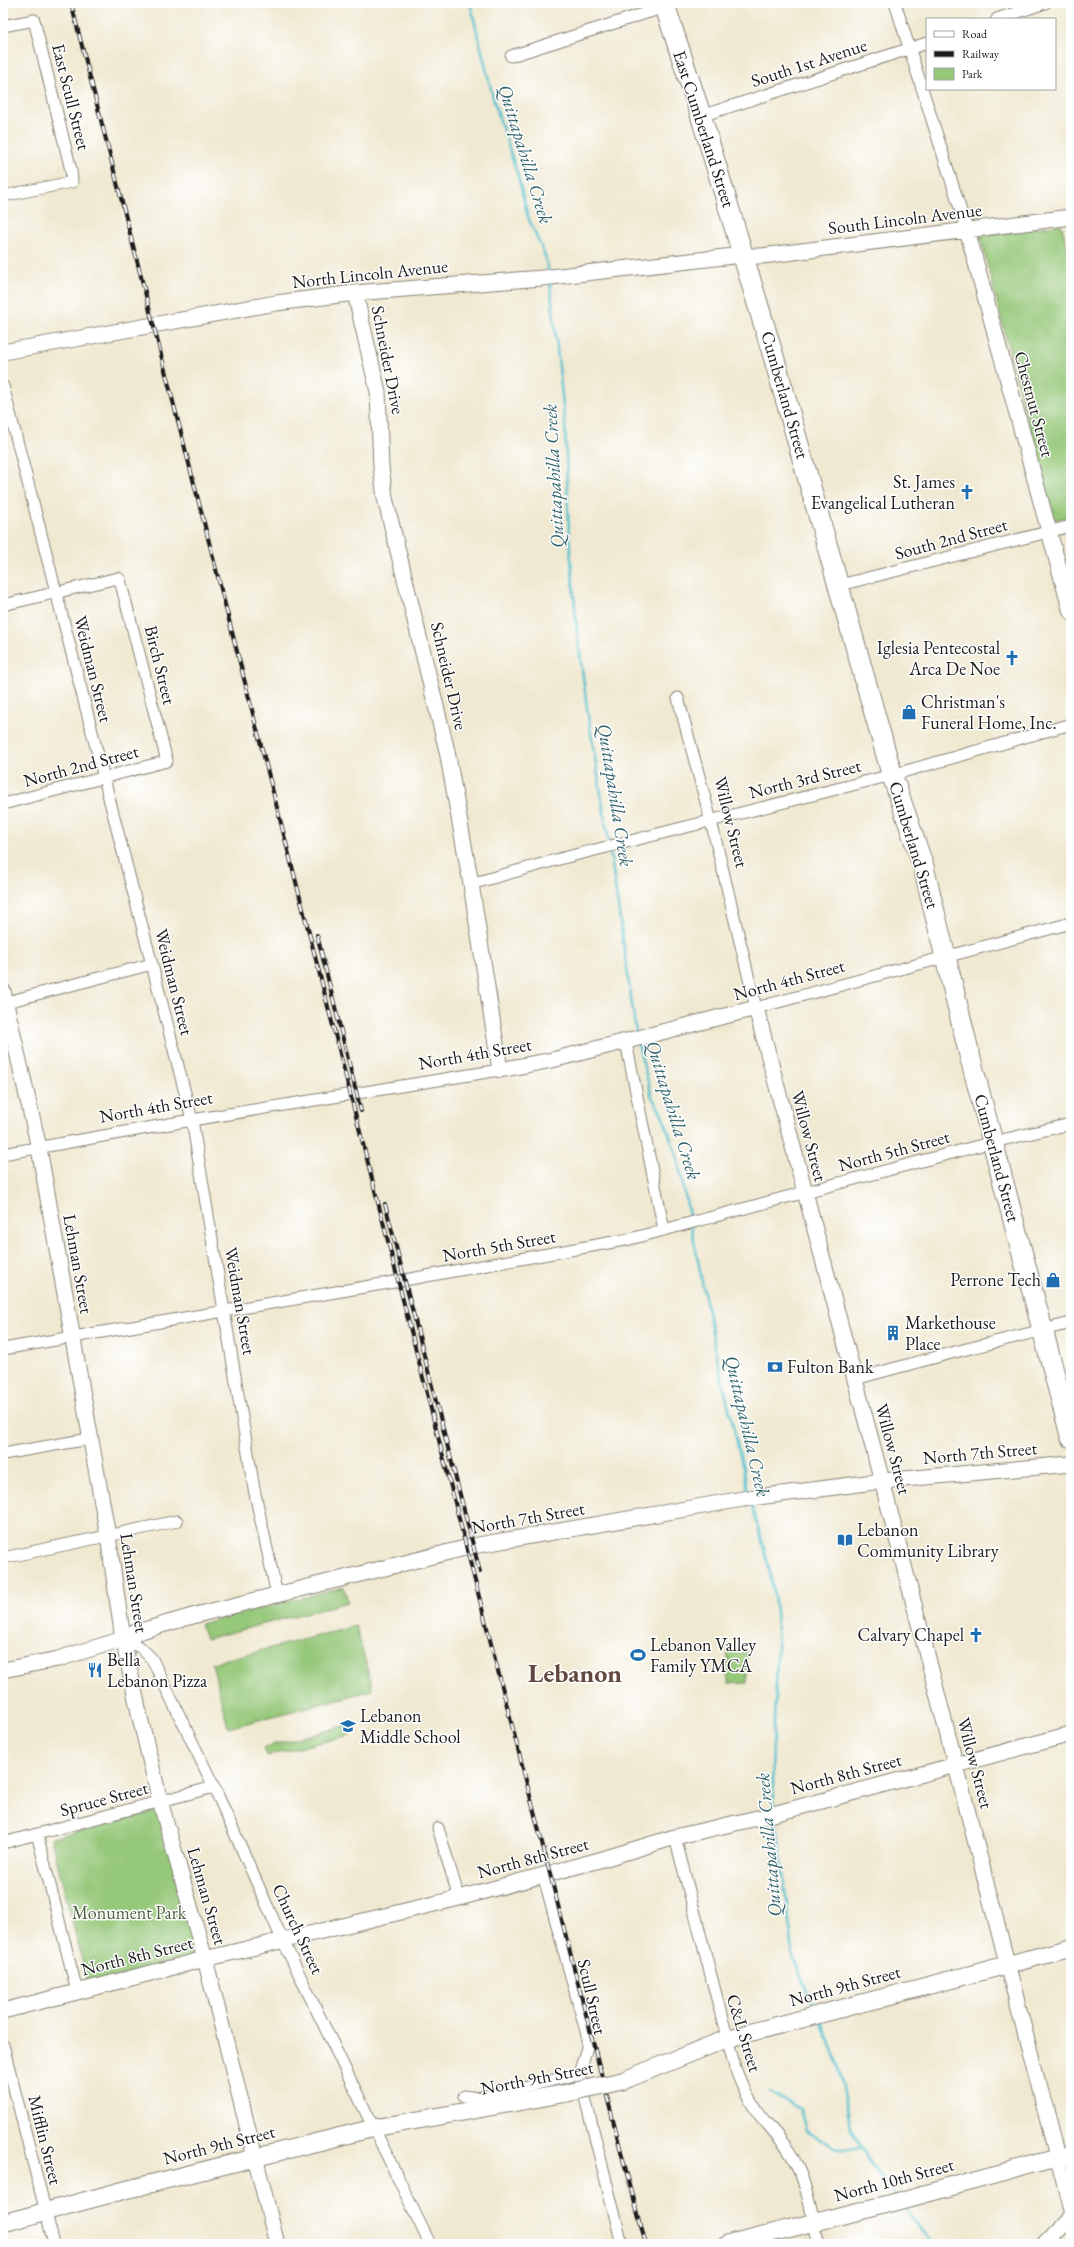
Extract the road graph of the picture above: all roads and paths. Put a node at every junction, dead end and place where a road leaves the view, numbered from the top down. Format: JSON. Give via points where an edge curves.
{"nodes":[{"id":1,"x":895,"y":3,"type":"edge"},
{"id":2,"x":1045,"y":3,"type":"edge"},
{"id":3,"x":664,"y":5,"type":"edge"},
{"id":4,"x":1000,"y":18,"type":"edge"},
{"id":5,"x":3,"y":26,"type":"edge"},
{"id":6,"x":926,"y":43,"type":"edge"},
{"id":7,"x":910,"y":49,"type":"junction"},
{"id":8,"x":511,"y":56,"type":"dead end"},
{"id":9,"x":701,"y":116,"type":"junction"},
{"id":10,"x":3,"y":196,"type":"edge"},
{"id":11,"x":1071,"y":217,"type":"edge"},
{"id":12,"x":968,"y":230,"type":"junction"},
{"id":13,"x":744,"y":256,"type":"junction"},
{"id":14,"x":355,"y":293,"type":"junction"},
{"id":15,"x":3,"y":352,"type":"edge"},
{"id":16,"x":3,"y":386,"type":"edge"},
{"id":17,"x":7,"y":421,"type":"edge"},
{"id":18,"x":1071,"y":526,"type":"edge"},
{"id":19,"x":1049,"y":531,"type":"junction"},
{"id":20,"x":840,"y":585,"type":"junction"},
{"id":21,"x":56,"y":592,"type":"junction"},
{"id":22,"x":3,"y":605,"type":"edge"},
{"id":23,"x":1071,"y":612,"type":"edge"},
{"id":24,"x":678,"y":698,"type":"dead end"},
{"id":25,"x":1071,"y":724,"type":"edge"},
{"id":26,"x":167,"y":761,"type":"joint"},
{"id":27,"x":892,"y":775,"type":"junction"},
{"id":28,"x":104,"y":778,"type":"junction"},
{"id":29,"x":5,"y":803,"type":"edge"},
{"id":30,"x":711,"y":820,"type":"junction"},
{"id":31,"x":471,"y":884,"type":"junction"},
{"id":32,"x":1071,"y":923,"type":"edge"},
{"id":33,"x":947,"y":957,"type":"junction"},
{"id":34,"x":152,"y":964,"type":"junction"},
{"id":35,"x":4,"y":999,"type":"edge"},
{"id":36,"x":756,"y":1008,"type":"junction"},
{"id":37,"x":634,"y":1040,"type":"junction"},
{"id":38,"x":500,"y":1070,"type":"junction"},
{"id":39,"x":192,"y":1120,"type":"junction"},
{"id":40,"x":1071,"y":1124,"type":"edge"},
{"id":41,"x":993,"y":1142,"type":"junction"},
{"id":42,"x":38,"y":1148,"type":"junction"},
{"id":43,"x":3,"y":1154,"type":"edge"},
{"id":44,"x":805,"y":1193,"type":"junction"},
{"id":45,"x":664,"y":1230,"type":"junction"},
{"id":46,"x":224,"y":1311,"type":"junction"},
{"id":47,"x":1071,"y":1323,"type":"edge"},
{"id":48,"x":1041,"y":1330,"type":"junction"},
{"id":49,"x":72,"y":1337,"type":"junction"},
{"id":50,"x":3,"y":1349,"type":"edge"},
{"id":51,"x":855,"y":1379,"type":"junction"},
{"id":52,"x":1071,"y":1437,"type":"edge"},
{"id":53,"x":89,"y":1439,"type":"junction"},
{"id":54,"x":3,"y":1454,"type":"edge"},
{"id":55,"x":1071,"y":1464,"type":"edge"},
{"id":56,"x":882,"y":1481,"type":"junction"},
{"id":57,"x":177,"y":1521,"type":"dead end"},
{"id":58,"x":108,"y":1536,"type":"junction"},
{"id":59,"x":3,"y":1558,"type":"edge"},
{"id":60,"x":277,"y":1595,"type":"junction"},
{"id":61,"x":123,"y":1639,"type":"junction"},
{"id":62,"x":3,"y":1670,"type":"edge"},
{"id":63,"x":1071,"y":1734,"type":"edge"},
{"id":64,"x":956,"y":1765,"type":"junction"},
{"id":65,"x":214,"y":1787,"type":"junction"},
{"id":66,"x":160,"y":1802,"type":"junction"},
{"id":67,"x":438,"y":1828,"type":"dead end"},
{"id":68,"x":37,"y":1834,"type":"junction"},
{"id":69,"x":675,"y":1837,"type":"junction"},
{"id":70,"x":3,"y":1843,"type":"edge"},
{"id":71,"x":543,"y":1874,"type":"junction"},
{"id":72,"x":459,"y":1898,"type":"junction"},
{"id":73,"x":283,"y":1941,"type":"junction"},
{"id":74,"x":1071,"y":1948,"type":"edge"},
{"id":75,"x":205,"y":1959,"type":"junction"},
{"id":76,"x":1007,"y":1965,"type":"junction"},
{"id":77,"x":76,"y":1991,"type":"junction"},
{"id":78,"x":3,"y":2011,"type":"edge"},
{"id":79,"x":726,"y":2039,"type":"junction"},
{"id":80,"x":3,"y":2045,"type":"edge"},
{"id":81,"x":579,"y":2074,"type":"junction"},
{"id":82,"x":464,"y":2096,"type":"dead end"},
{"id":83,"x":374,"y":2128,"type":"junction"},
{"id":84,"x":1064,"y":2155,"type":"edge"},
{"id":85,"x":255,"y":2156,"type":"junction"},
{"id":86,"x":1071,"y":2210,"type":"edge"},
{"id":87,"x":46,"y":2212,"type":"junction"},
{"id":88,"x":1071,"y":2216,"type":"edge"},
{"id":89,"x":813,"y":2222,"type":"junction"},
{"id":90,"x":3,"y":2223,"type":"edge"},
{"id":91,"x":54,"y":2244,"type":"edge"},
{"id":92,"x":278,"y":2244,"type":"edge"},
{"id":93,"x":430,"y":2244,"type":"edge"},
{"id":94,"x":622,"y":2244,"type":"edge"},
{"id":95,"x":726,"y":2244,"type":"edge"},
{"id":96,"x":819,"y":2244,"type":"edge"},
{"id":97,"x":1044,"y":2244,"type":"edge"}],
"edges":[{"from":1,"to":7,"type":"street"},
{"from":2,"to":4,"type":"street"},
{"from":3,"to":8,"type":"street"},
{"from":3,"to":9,"type":"highway","name":"East Cumberland Street"},
{"from":5,"to":10,"type":"street","name":"East Scull Street","via":[[34,20],[72,182]]},
{"from":6,"to":7,"type":"street","name":"South 1st Avenue"},
{"from":7,"to":9,"type":"street","name":"South 1st Avenue"},
{"from":7,"to":12,"type":"street"},
{"from":9,"to":13,"type":"highway","name":"East Cumberland Street"},
{"from":11,"to":12,"type":"street","name":"South Lincoln Avenue"},
{"from":12,"to":13,"type":"street","name":"South Lincoln Avenue","via":[[807,251]]},
{"from":12,"to":19,"type":"street","name":"Chestnut Street"},
{"from":13,"to":14,"type":"street","name":"North Lincoln Avenue","via":[[548,277]]},
{"from":13,"to":20,"type":"highway","name":"Cumberland Street"},
{"from":14,"to":15,"type":"street","name":"North Lincoln Avenue","via":[[276,303]]},
{"from":14,"to":31,"type":"street","name":"Schneider Drive","via":[[378,392],[385,498],[443,736]]},
{"from":16,"to":17,"type":"street","name":"Weidman Street"},
{"from":17,"to":21,"type":"street","name":"Weidman Street"},
{"from":18,"to":19,"type":"street","name":"South 2nd Street"},
{"from":19,"to":20,"type":"street","name":"South 2nd Street"},
{"from":19,"to":23,"type":"street","name":"Chestnut Street"},
{"from":20,"to":27,"type":"highway","name":"Cumberland Street"},
{"from":21,"to":22,"type":"street"},
{"from":21,"to":26,"type":"street","name":"Birch Street","via":[[118,578],[122,582]]},
{"from":21,"to":28,"type":"street","name":"Weidman Street"},
{"from":24,"to":30,"type":"street","name":"Willow Street"},
{"from":25,"to":27,"type":"street","name":"North 3rd Street"},
{"from":26,"to":28,"type":"street","name":"North 2nd Street"},
{"from":27,"to":30,"type":"street","name":"North 3rd Street"},
{"from":27,"to":33,"type":"highway","name":"Cumberland Street","via":[[923,865]]},
{"from":28,"to":29,"type":"street","name":"North 2nd Street"},
{"from":28,"to":34,"type":"street","name":"Weidman Street"},
{"from":30,"to":31,"type":"street","name":"North 3rd Street"},
{"from":30,"to":36,"type":"street","name":"Willow Street"},
{"from":31,"to":38,"type":"street","name":"Schneider Drive"},
{"from":32,"to":33,"type":"street","name":"North 4th Street"},
{"from":33,"to":36,"type":"street","name":"North 4th Street"},
{"from":33,"to":41,"type":"highway","name":"Cumberland Street"},
{"from":34,"to":35,"type":"street"},
{"from":34,"to":39,"type":"street","name":"Weidman Street"},
{"from":35,"to":42,"type":"street","name":"Lehman Street"},
{"from":36,"to":37,"type":"street","name":"North 4th Street"},
{"from":36,"to":44,"type":"street","name":"Willow Street"},
{"from":37,"to":38,"type":"street","name":"North 4th Street"},
{"from":37,"to":45,"type":"street"},
{"from":38,"to":39,"type":"street","name":"North 4th Street"},
{"from":39,"to":42,"type":"street","name":"North 4th Street"},
{"from":39,"to":46,"type":"street","name":"Weidman Street"},
{"from":40,"to":41,"type":"street","name":"North 5th Street"},
{"from":41,"to":44,"type":"street","name":"North 5th Street"},
{"from":41,"to":48,"type":"highway","name":"Cumberland Street"},
{"from":42,"to":43,"type":"street","name":"North 4th Street"},
{"from":42,"to":49,"type":"street","name":"Lehman Street"},
{"from":44,"to":45,"type":"street","name":"North 5th Street"},
{"from":44,"to":51,"type":"street","name":"Willow Street"},
{"from":45,"to":46,"type":"street","name":"North 5th Street","via":[[630,1239]]},
{"from":46,"to":49,"type":"street","name":"North 5th Street"},
{"from":46,"to":60,"type":"street","name":"Weidman Street","via":[[254,1489]]},
{"from":47,"to":48,"type":"street"},
{"from":48,"to":51,"type":"street"},
{"from":48,"to":52,"type":"highway","name":"Cumberland Street"},
{"from":49,"to":50,"type":"street","name":"North 5th Street"},
{"from":49,"to":53,"type":"street","name":"Lehman Street"},
{"from":51,"to":56,"type":"street","name":"Willow Street"},
{"from":53,"to":54,"type":"street"},
{"from":53,"to":58,"type":"street","name":"Lehman Street"},
{"from":55,"to":56,"type":"street","name":"North 7th Street"},
{"from":56,"to":60,"type":"street","name":"North 7th Street","via":[[743,1499],[473,1546]]},
{"from":56,"to":64,"type":"street","name":"Willow Street"},
{"from":57,"to":58,"type":"street"},
{"from":58,"to":59,"type":"street"},
{"from":58,"to":61,"type":"street","name":"Lehman Street"},
{"from":60,"to":61,"type":"street","name":"North 7th Street","via":[[134,1633]]},
{"from":61,"to":62,"type":"street","name":"North 7th Street","via":[[58,1658]]},
{"from":61,"to":65,"type":"street","name":"Church Street","via":[[140,1647],[152,1659]]},
{"from":61,"to":66,"type":"street","name":"Lehman Street"},
{"from":63,"to":64,"type":"street","name":"North 8th Street"},
{"from":64,"to":69,"type":"street","name":"North 8th Street","via":[[766,1816]]},
{"from":64,"to":76,"type":"street","name":"Willow Street"},
{"from":65,"to":66,"type":"street","name":"Spruce Street"},
{"from":65,"to":73,"type":"street","name":"Church Street"},
{"from":66,"to":68,"type":"street","name":"Spruce Street"},
{"from":66,"to":75,"type":"street","name":"Lehman Street"},
{"from":67,"to":72,"type":"street"},
{"from":68,"to":70,"type":"street","name":"Spruce Street"},
{"from":68,"to":77,"type":"street"},
{"from":69,"to":71,"type":"street","name":"North 8th Street","via":[[605,1859]]},
{"from":69,"to":79,"type":"street","name":"C&L Street"},
{"from":71,"to":72,"type":"street","name":"North 8th Street"},
{"from":71,"to":81,"type":"street","name":"Scull Street","via":[[587,2035],[587,2047]]},
{"from":72,"to":73,"type":"street","name":"North 8th Street"},
{"from":73,"to":75,"type":"street","name":"North 8th Street"},
{"from":73,"to":83,"type":"street","name":"Church Street"},
{"from":74,"to":76,"type":"main road","name":"North 9th Street"},
{"from":75,"to":77,"type":"street","name":"North 8th Street"},
{"from":75,"to":85,"type":"street","name":"Lehman Street"},
{"from":76,"to":79,"type":"main road","name":"North 9th Street"},
{"from":76,"to":84,"type":"street","name":"Willow Street"},
{"from":77,"to":78,"type":"street","name":"North 8th Street"},
{"from":79,"to":83,"type":"main road","name":"North 9th Street","bridge":true,"via":[[622,2081]]},
{"from":79,"to":89,"type":"street","name":"C&L Street","via":[[744,2091],[759,2114],[784,2143],[798,2168],[806,2188]]},
{"from":80,"to":87,"type":"street","name":"Mifflin Street"},
{"from":81,"to":82,"type":"street","via":[[477,2098]]},
{"from":81,"to":94,"type":"street"},
{"from":83,"to":85,"type":"main road","name":"North 9th Street"},
{"from":83,"to":93,"type":"street","name":"Church Street"},
{"from":84,"to":86,"type":"street","name":"Willow Street"},
{"from":84,"to":89,"type":"main road","name":"North 10th Street"},
{"from":85,"to":87,"type":"main road","name":"North 9th Street"},
{"from":85,"to":92,"type":"street","name":"Lehman Street"},
{"from":87,"to":90,"type":"main road","name":"North 9th Street"},
{"from":87,"to":91,"type":"street","name":"Mifflin Street"},
{"from":88,"to":97,"type":"street"},
{"from":89,"to":95,"type":"main road","name":"North 10th Street"},
{"from":89,"to":96,"type":"street","name":"C&L Street"}]}
